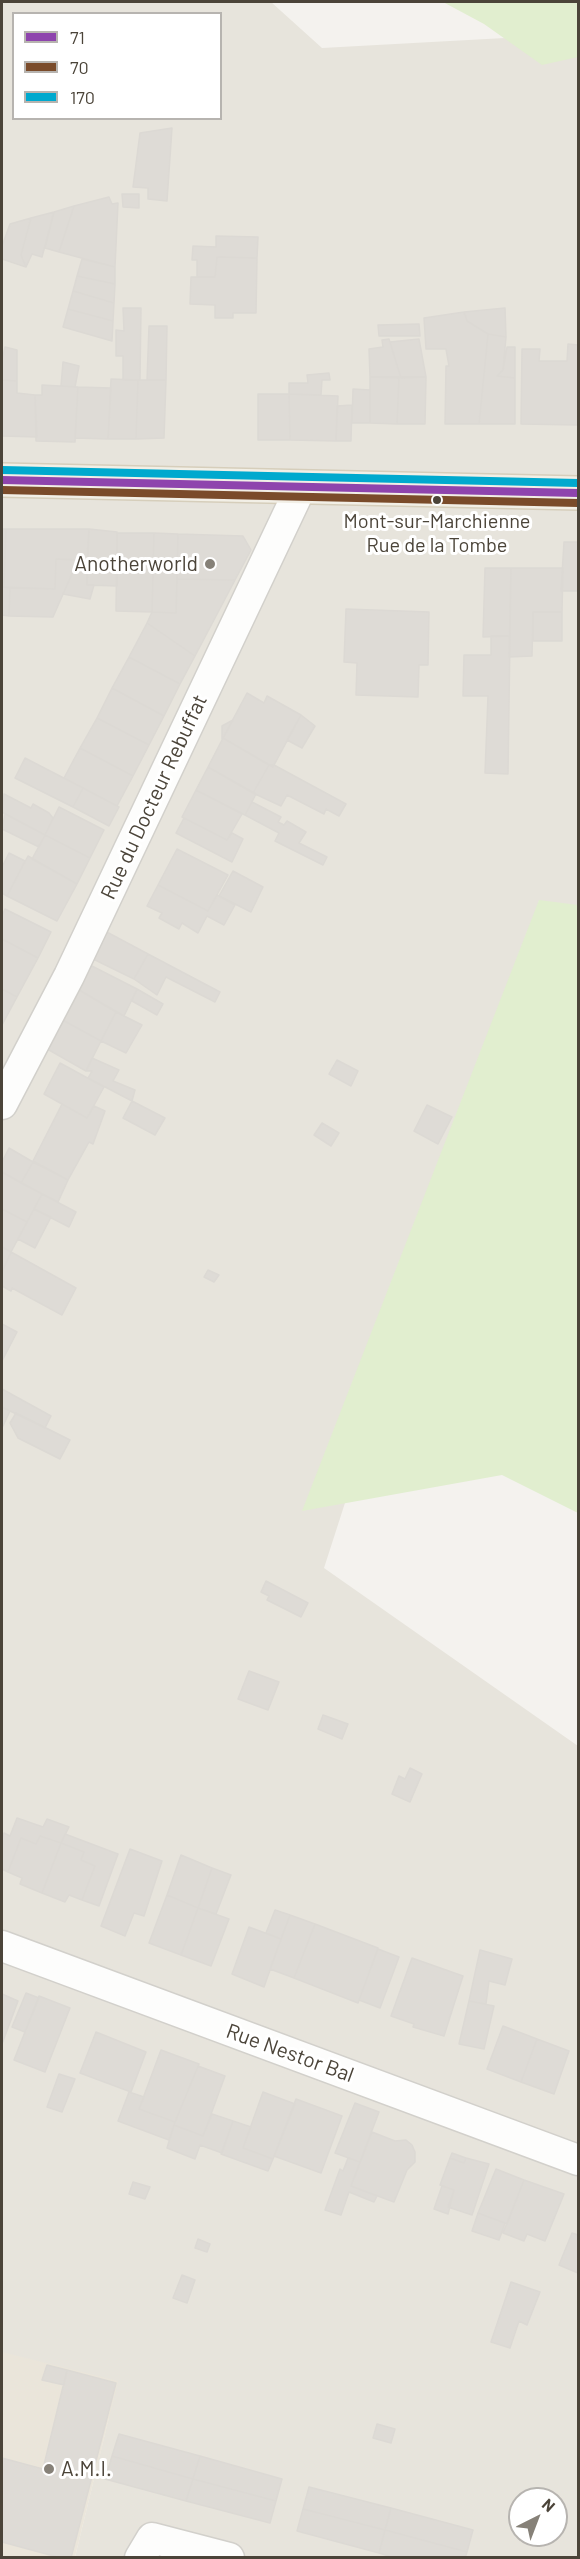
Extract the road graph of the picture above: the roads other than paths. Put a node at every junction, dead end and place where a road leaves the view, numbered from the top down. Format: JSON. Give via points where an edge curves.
{"nodes":[{"id":1,"x":2,"y":480,"type":"edge"},
{"id":2,"x":301,"y":487,"type":"junction"},
{"id":3,"x":579,"y":493,"type":"edge"},
{"id":4,"x":2,"y":1104,"type":"edge"},
{"id":5,"x":2,"y":1946,"type":"edge"},
{"id":6,"x":579,"y":2160,"type":"edge"},
{"id":7,"x":140,"y":2558,"type":"edge"},
{"id":8,"x":229,"y":2558,"type":"edge"}],
"edges":[{"from":1,"to":2,"type":"main road"},
{"from":2,"to":3,"type":"main road"},
{"from":2,"to":4,"type":"street","name":"Rue du Docteur Rebuffat","via":[[69,976]]},
{"from":5,"to":6,"type":"street","name":"Rue Nestor Bal"},
{"from":7,"to":8,"type":"street","via":[[152,2538]]}]}
